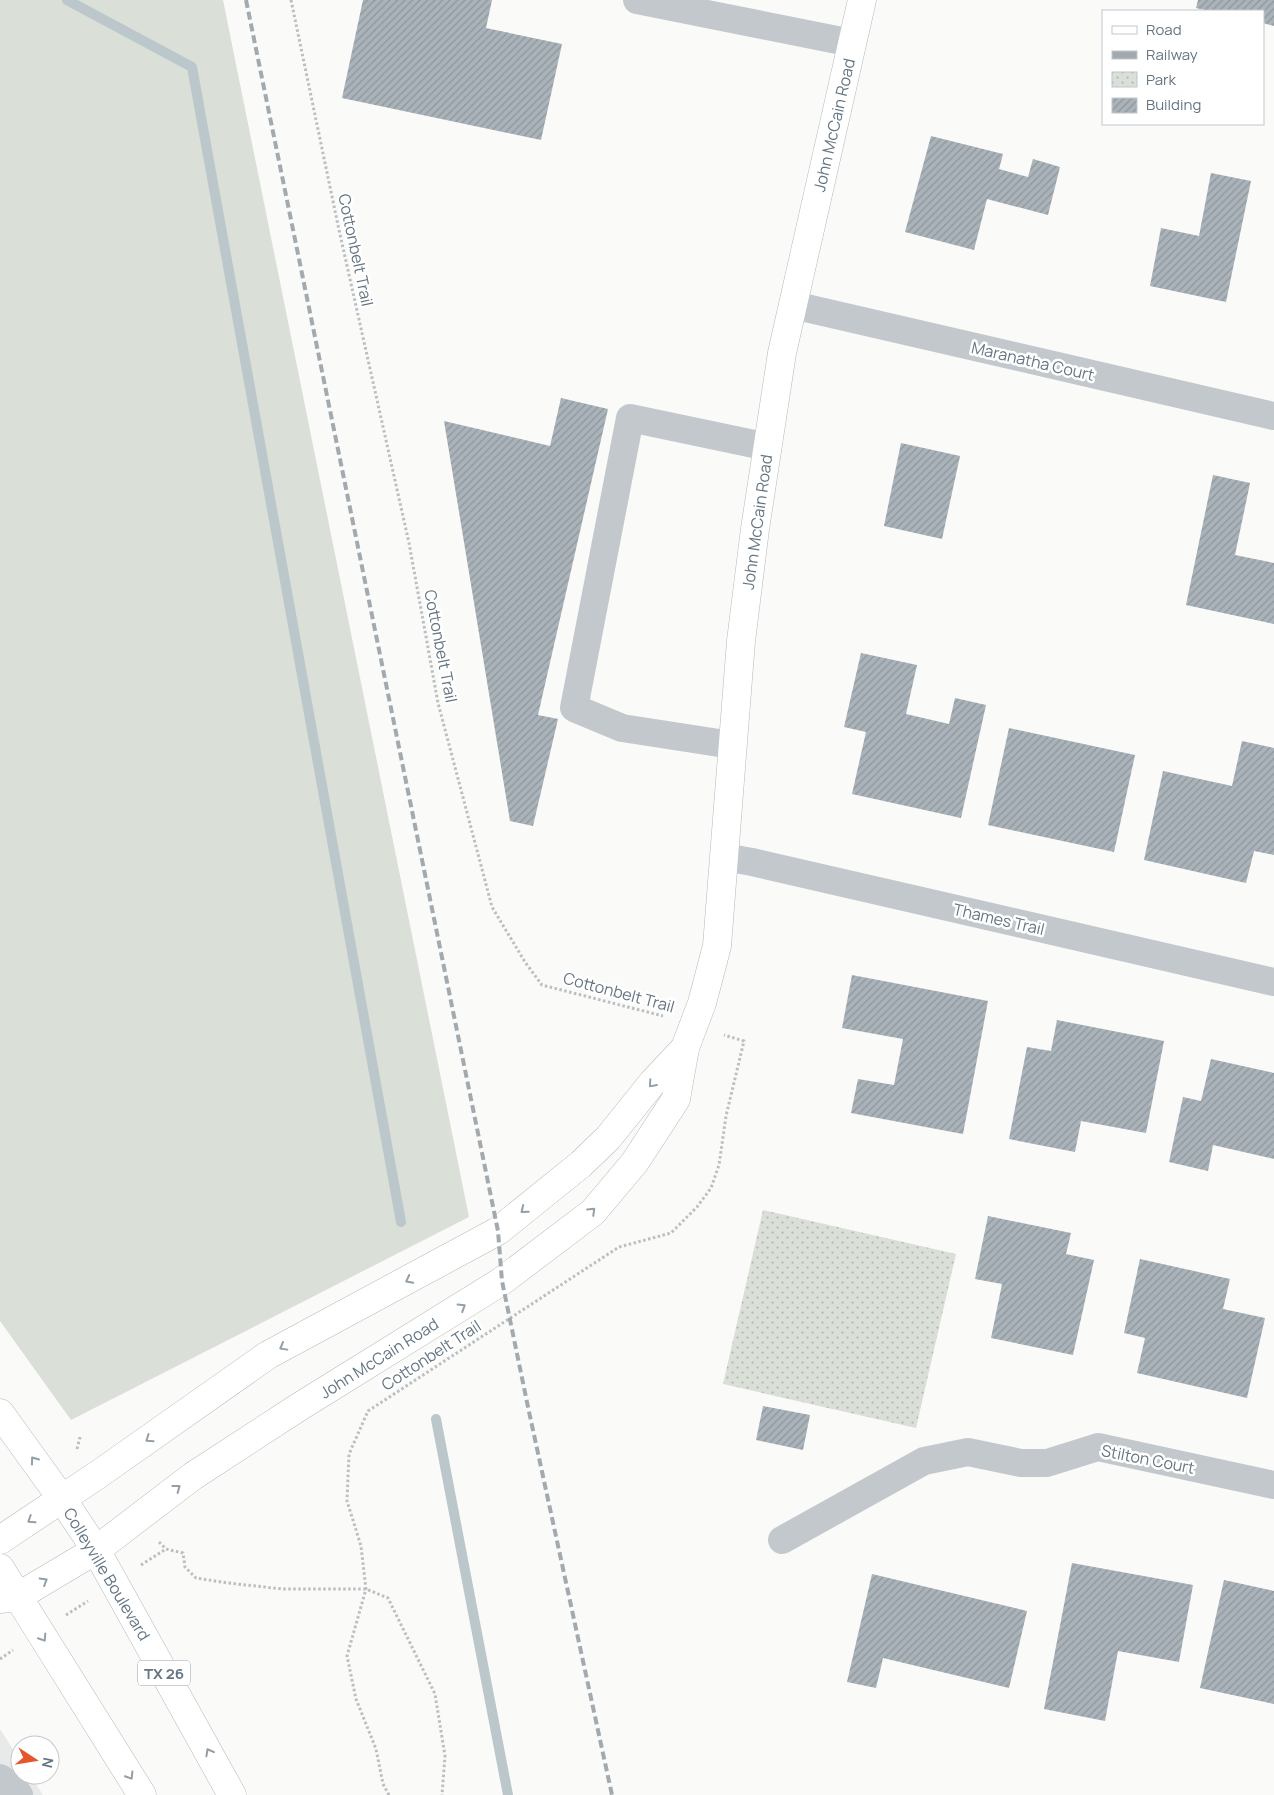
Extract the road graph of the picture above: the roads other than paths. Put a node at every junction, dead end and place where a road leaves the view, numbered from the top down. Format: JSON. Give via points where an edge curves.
{"nodes":[{"id":1,"x":638,"y":0,"type":"edge"},
{"id":2,"x":862,"y":0,"type":"edge"},
{"id":3,"x":852,"y":43,"type":"junction"},
{"id":4,"x":793,"y":305,"type":"junction"},
{"id":5,"x":1274,"y":416,"type":"edge"},
{"id":6,"x":768,"y":447,"type":"junction"},
{"id":7,"x":732,"y":745,"type":"junction"},
{"id":8,"x":724,"y":857,"type":"junction"},
{"id":9,"x":1274,"y":982,"type":"edge"},
{"id":10,"x":690,"y":1037,"type":"junction"},
{"id":11,"x":0,"y":1413,"type":"edge"},
{"id":12,"x":1274,"y":1485,"type":"edge"},
{"id":13,"x":62,"y":1499,"type":"junction"},
{"id":14,"x":0,"y":1540,"type":"edge"},
{"id":15,"x":782,"y":1540,"type":"dead end"},
{"id":16,"x":96,"y":1550,"type":"junction"},
{"id":17,"x":0,"y":1568,"type":"edge"},
{"id":18,"x":8,"y":1598,"type":"edge"},
{"id":19,"x":0,"y":1778,"type":"edge"},
{"id":20,"x":19,"y":1795,"type":"edge"},
{"id":21,"x":142,"y":1795,"type":"edge"},
{"id":22,"x":232,"y":1795,"type":"edge"}],
"edges":[{"from":1,"to":3,"type":"street"},
{"from":2,"to":3,"type":"main road","name":"John McCain Road"},
{"from":3,"to":4,"type":"main road","name":"John McCain Road"},
{"from":4,"to":5,"type":"street","name":"Maranatha Court"},
{"from":4,"to":6,"type":"main road","name":"John McCain Road","via":[[782,353]]},
{"from":6,"to":7,"type":"main road","name":"John McCain Road","via":[[741,641]]},
{"from":6,"to":7,"type":"street","via":[[630,418],[574,708],[622,728]]},
{"from":7,"to":8,"type":"main road","name":"John McCain Road"},
{"from":8,"to":9,"type":"street","name":"Thames Trail"},
{"from":8,"to":10,"type":"main road","name":"John McCain Road","via":[[716,946]]},
{"from":10,"to":13,"type":"main road","name":"John McCain Road","one_way":true,"via":[[608,1138],[498,1231],[268,1355]]},
{"from":16,"to":10,"type":"main road","name":"John McCain Road","one_way":true,"via":[[192,1476],[502,1281],[593,1212],[635,1162],[676,1099]]},
{"from":13,"to":11,"type":"main road","name":"Colleyville Boulevard","number":"TX 26","one_way":true},
{"from":12,"to":15,"type":"street","name":"Stilton Court","via":[[1098,1447],[1047,1463],[1022,1463],[968,1452],[924,1461]]},
{"from":13,"to":14,"type":"main road","name":"John McCain Road","one_way":true},
{"from":13,"to":16,"type":"main road","name":"Colleyville Boulevard","number":"TX 26"},
{"from":18,"to":16,"type":"main road","name":"John McCain Road","one_way":true},
{"from":22,"to":16,"type":"main road","name":"Colleyville Boulevard","number":"TX 26","one_way":true},
{"from":17,"to":18,"type":"main road"},
{"from":18,"to":21,"type":"main road","one_way":true,"via":[[40,1633]]},
{"from":19,"to":20,"type":"street"}]}
